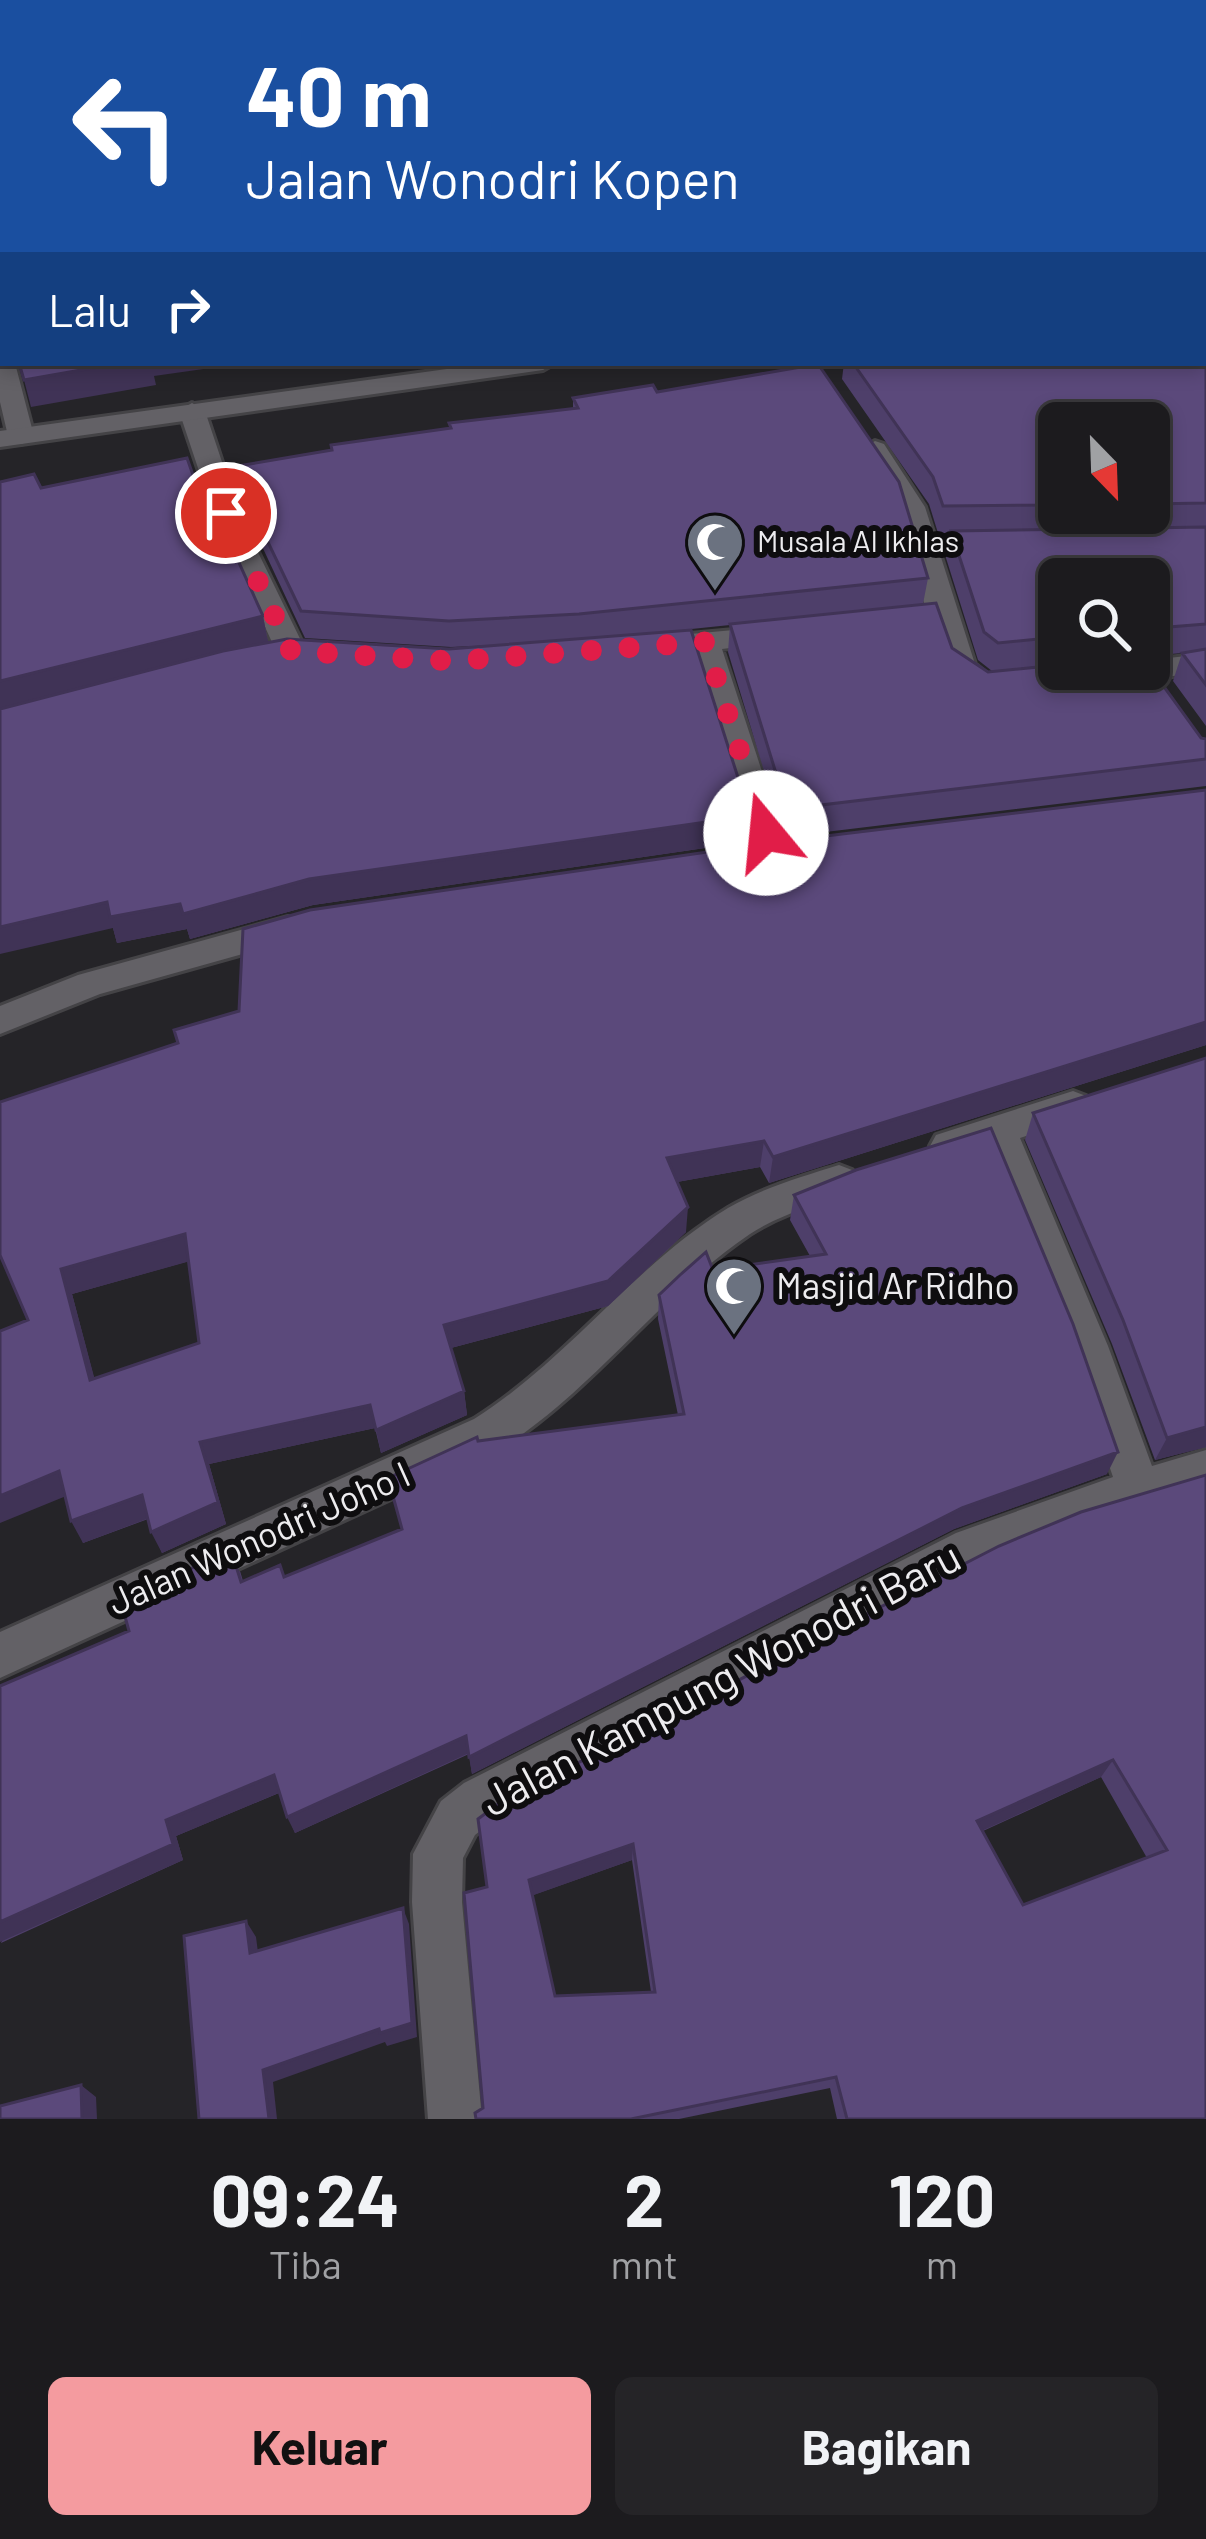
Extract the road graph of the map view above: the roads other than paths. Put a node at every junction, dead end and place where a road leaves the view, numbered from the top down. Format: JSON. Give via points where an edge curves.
{"nodes":[{"id":1,"x":2,"y":366,"type":"edge"},
{"id":2,"x":521,"y":366,"type":"edge"},
{"id":3,"x":192,"y":411,"type":"junction"},
{"id":4,"x":861,"y":430,"type":"edge"},
{"id":5,"x":10,"y":438,"type":"edge"},
{"id":6,"x":947,"y":616,"type":"junction"},
{"id":7,"x":912,"y":619,"type":"edge"},
{"id":8,"x":811,"y":631,"type":"edge"},
{"id":9,"x":705,"y":642,"type":"junction"},
{"id":10,"x":621,"y":650,"type":"edge"},
{"id":11,"x":326,"y":655,"type":"edge"},
{"id":12,"x":1206,"y":663,"type":"edge"},
{"id":13,"x":1170,"y":668,"type":"edge"},
{"id":14,"x":1008,"y":684,"type":"edge"},
{"id":15,"x":1159,"y":690,"type":"edge"},
{"id":16,"x":1170,"y":706,"type":"edge"},
{"id":17,"x":795,"y":851,"type":"edge"},
{"id":18,"x":314,"y":921,"type":"edge"},
{"id":19,"x":0,"y":1021,"type":"edge"},
{"id":20,"x":1102,"y":1096,"type":"edge"},
{"id":21,"x":998,"y":1131,"type":"junction"},
{"id":22,"x":1206,"y":1470,"type":"edge"},
{"id":23,"x":1139,"y":1489,"type":"junction"},
{"id":24,"x":0,"y":1655,"type":"edge"},
{"id":25,"x":455,"y":2119,"type":"edge"}],
"edges":[{"from":1,"to":5,"type":"street"},
{"from":2,"to":3,"type":"street"},
{"from":3,"to":5,"type":"street"},
{"from":3,"to":11,"type":"street","via":[[280,653]]},
{"from":4,"to":6,"type":"street","via":[[936,546]]},
{"from":6,"to":7,"type":"street"},
{"from":6,"to":14,"type":"street","via":[[966,674],[985,686]]},
{"from":8,"to":9,"type":"street"},
{"from":9,"to":10,"type":"street"},
{"from":9,"to":17,"type":"street","via":[[757,845]]},
{"from":12,"to":13,"type":"street"},
{"from":15,"to":16,"type":"street"},
{"from":18,"to":19,"type":"street","via":[[91,984]]},
{"from":20,"to":21,"type":"street","name":"Jalan Wonodri Joho I"},
{"from":21,"to":23,"type":"street"},
{"from":21,"to":24,"type":"street","name":"Jalan Wonodri Joho I","via":[[773,1202],[707,1244],[551,1393],[489,1433]]},
{"from":22,"to":23,"type":"street","name":"Jalan Kampung Wonodri Baru"},
{"from":23,"to":25,"type":"street","name":"Jalan Kampung Wonodri Baru","via":[[972,1547],[458,1818],[438,1854],[437,1902]]}]}
